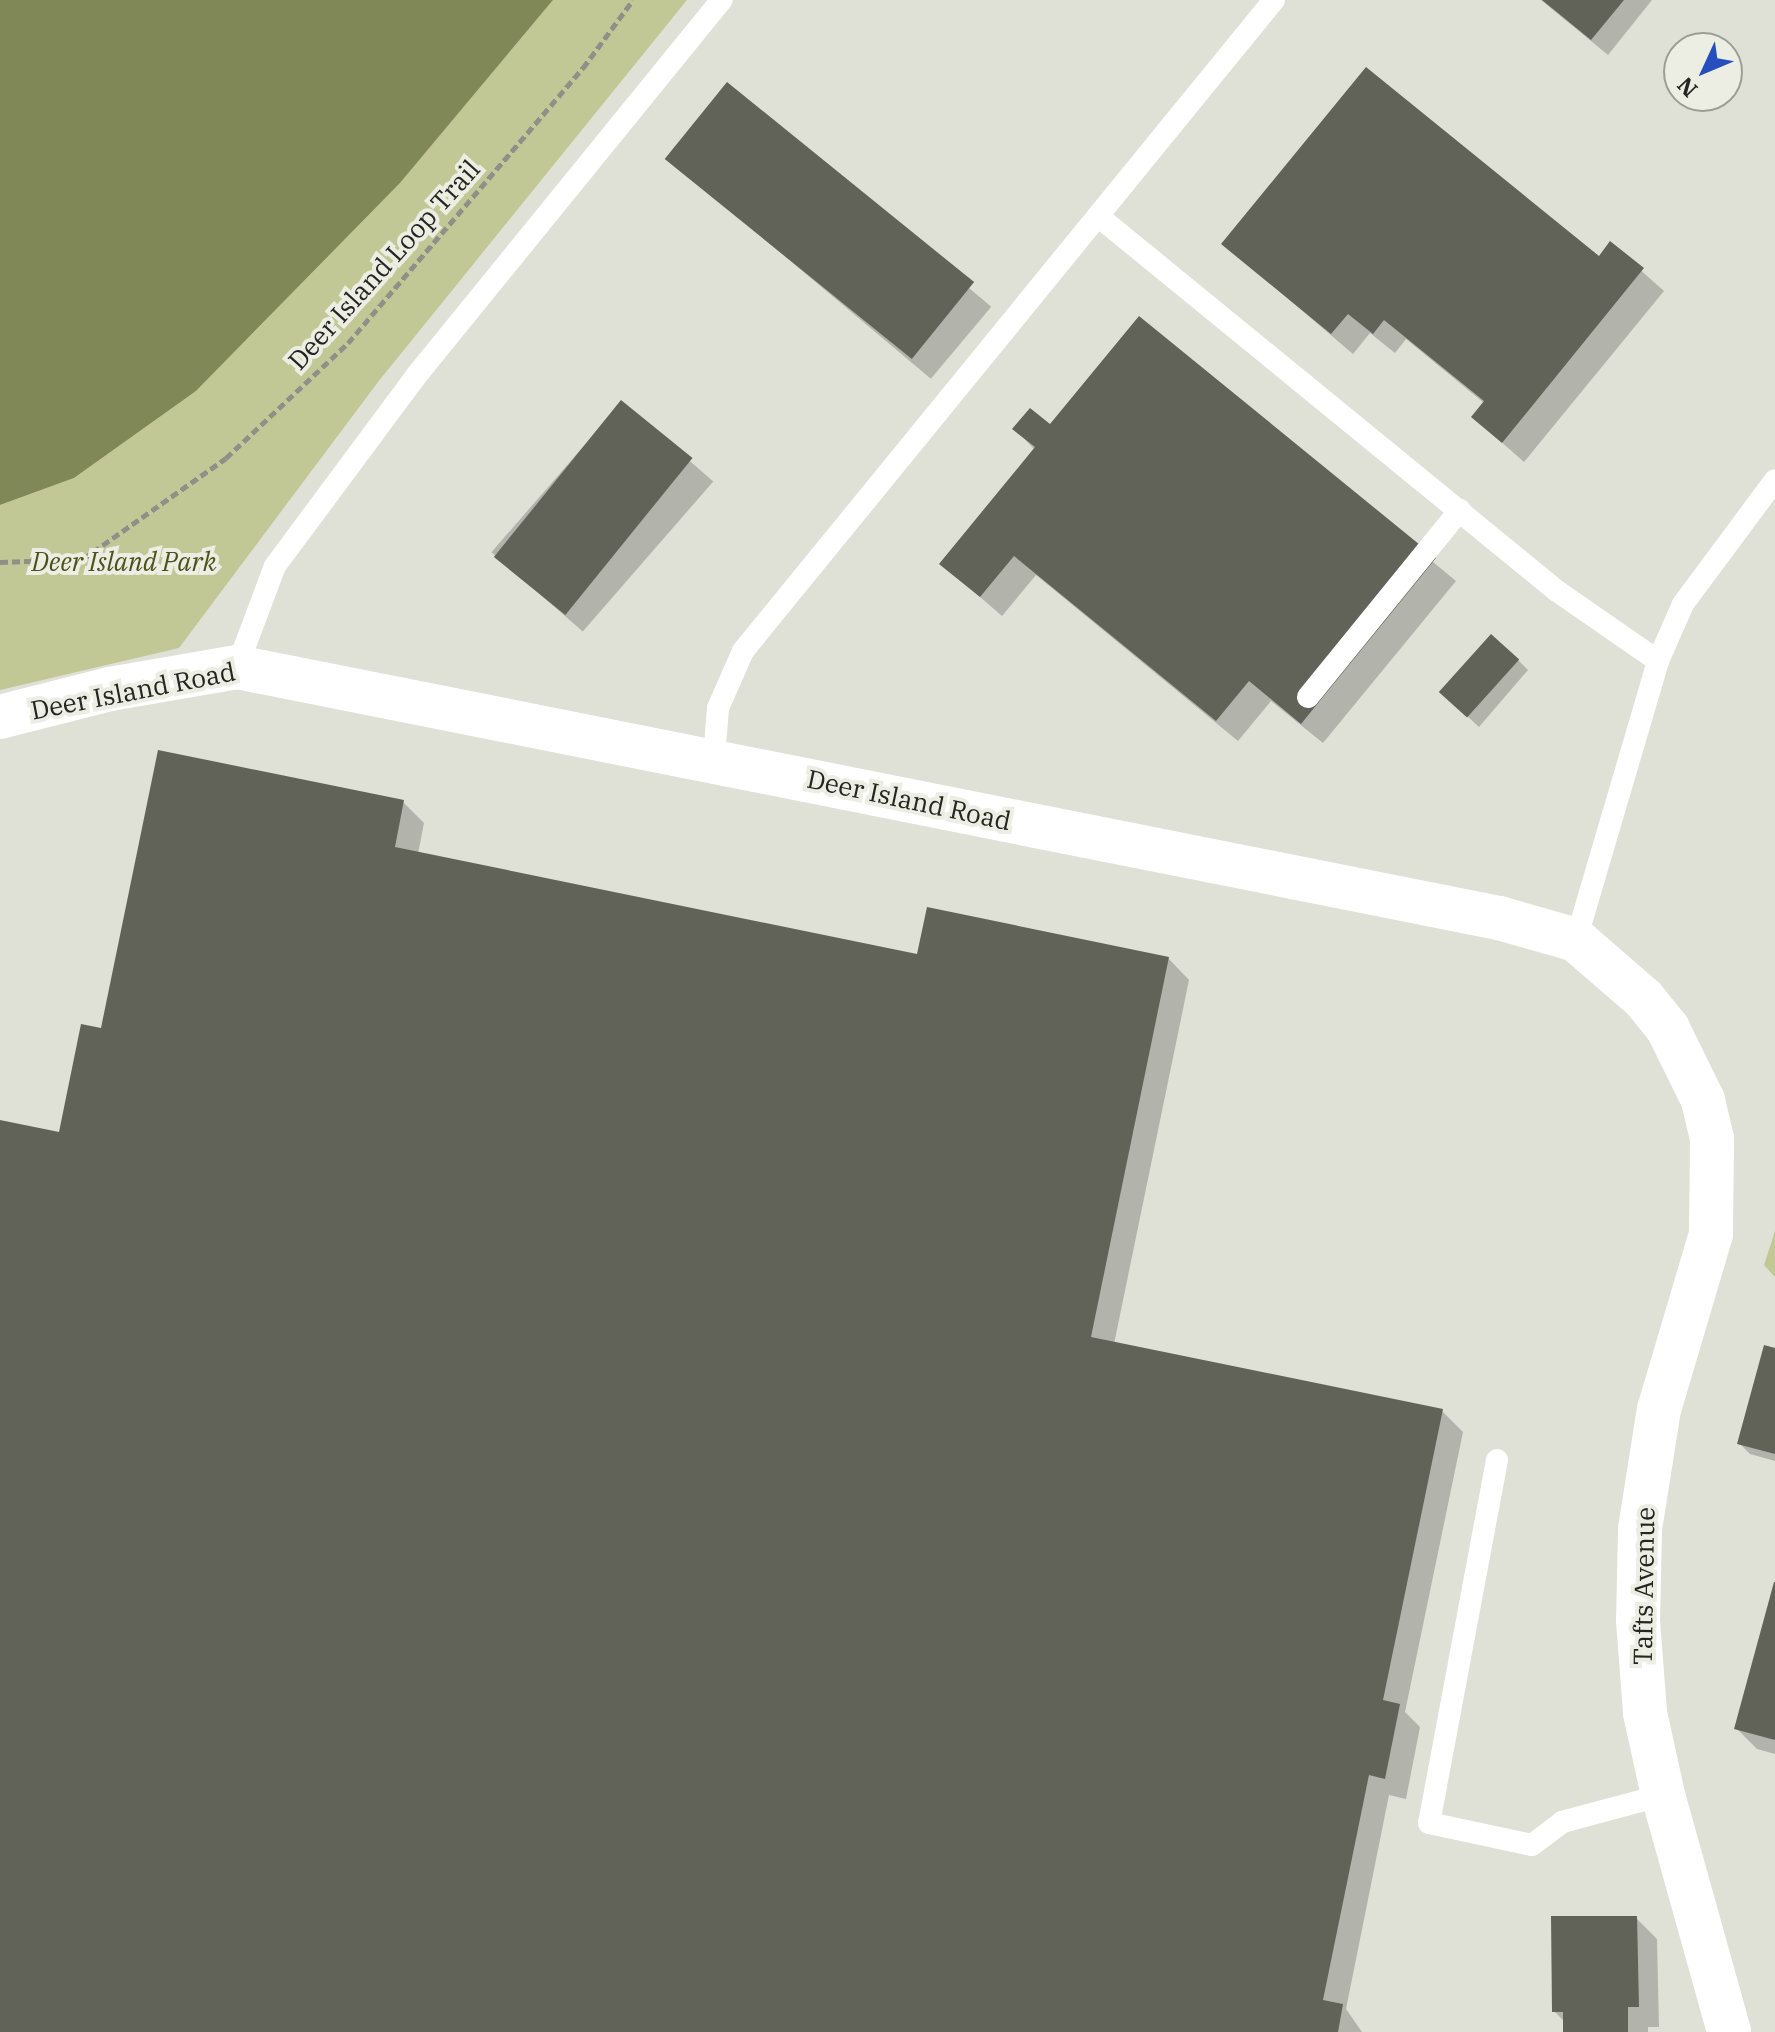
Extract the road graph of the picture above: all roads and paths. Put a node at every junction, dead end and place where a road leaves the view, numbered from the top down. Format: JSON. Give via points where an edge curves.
{"nodes":[{"id":1,"x":633,"y":0,"type":"edge"},
{"id":2,"x":722,"y":0,"type":"edge"},
{"id":3,"x":1274,"y":0,"type":"edge"},
{"id":4,"x":1098,"y":216,"type":"junction"},
{"id":5,"x":1775,"y":480,"type":"edge"},
{"id":6,"x":1460,"y":510,"type":"junction"},
{"id":7,"x":0,"y":562,"type":"edge"},
{"id":8,"x":1658,"y":661,"type":"junction"},
{"id":9,"x":237,"y":667,"type":"junction"},
{"id":10,"x":1308,"y":697,"type":"dead end"},
{"id":11,"x":0,"y":717,"type":"edge"},
{"id":12,"x":714,"y":758,"type":"junction"},
{"id":13,"x":1576,"y":940,"type":"junction"},
{"id":14,"x":1712,"y":1138,"type":"joint"},
{"id":15,"x":1497,"y":1460,"type":"dead end"},
{"id":16,"x":1663,"y":1795,"type":"junction"},
{"id":17,"x":1729,"y":2032,"type":"edge"}],
"edges":[{"from":1,"to":7,"type":"path","name":"Deer Island Loop Trail","via":[[583,68],[348,343],[226,458],[83,559]]},
{"from":2,"to":9,"type":"lane","via":[[416,376],[275,566]]},
{"from":3,"to":4,"type":"lane"},
{"from":4,"to":6,"type":"lane"},
{"from":4,"to":12,"type":"lane","via":[[743,651],[718,708]]},
{"from":5,"to":8,"type":"lane","via":[[1683,604]]},
{"from":6,"to":8,"type":"lane","via":[[1557,591]]},
{"from":6,"to":10,"type":"lane"},
{"from":8,"to":13,"type":"lane"},
{"from":9,"to":11,"type":"street","name":"Deer Island Road","via":[[110,689]]},
{"from":9,"to":12,"type":"street","name":"Deer Island Road"},
{"from":12,"to":13,"type":"street","name":"Deer Island Road","via":[[1499,918]]},
{"from":13,"to":14,"type":"street","name":"Deer Island Road","via":[[1644,999],[1668,1029],[1703,1100]]},
{"from":14,"to":16,"type":"street","name":"Tafts Avenue","via":[[1711,1234],[1659,1409],[1640,1529],[1638,1621],[1645,1713]]},
{"from":15,"to":16,"type":"lane","via":[[1429,1823],[1532,1845],[1562,1822]]},
{"from":16,"to":17,"type":"street","name":"Tafts Avenue"}]}
